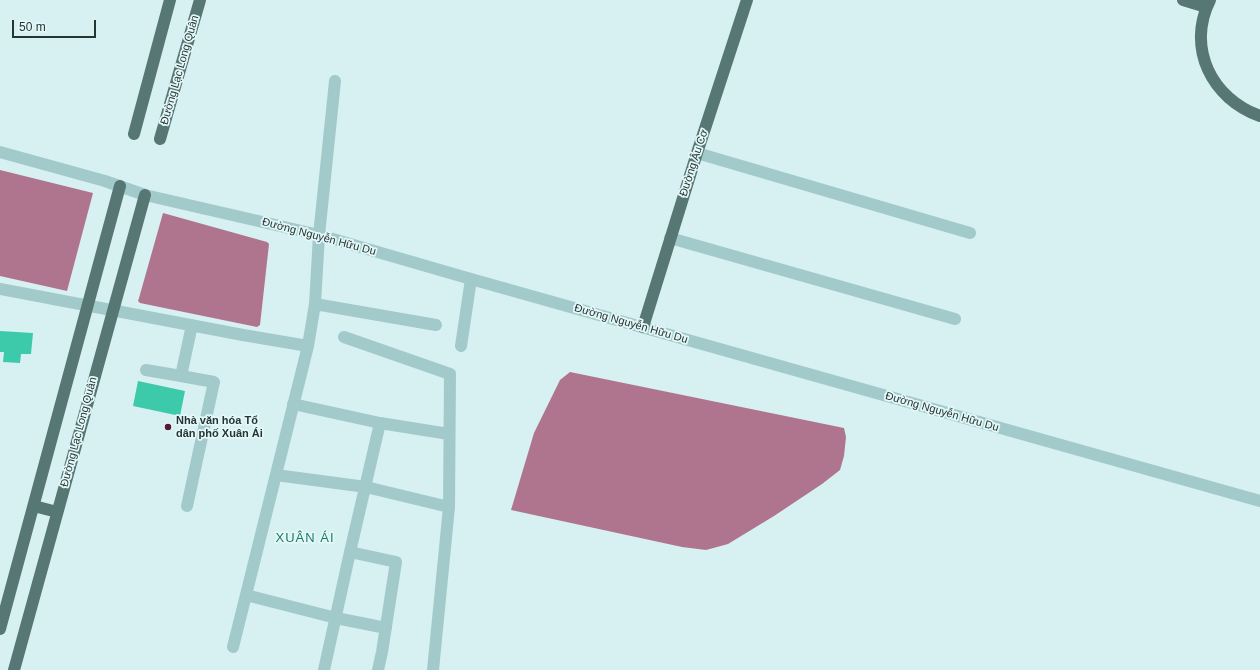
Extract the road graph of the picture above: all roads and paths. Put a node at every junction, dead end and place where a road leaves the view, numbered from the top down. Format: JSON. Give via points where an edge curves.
{"nodes":[{"id":1,"x":170,"y":0,"type":"edge"},
{"id":2,"x":200,"y":0,"type":"edge"},
{"id":3,"x":747,"y":0,"type":"edge"},
{"id":4,"x":1183,"y":0,"type":"edge"},
{"id":5,"x":1208,"y":3,"type":"edge"},
{"id":6,"x":335,"y":81,"type":"dead end"},
{"id":7,"x":1260,"y":116,"type":"edge"},
{"id":8,"x":134,"y":134,"type":"dead end"},
{"id":9,"x":160,"y":139,"type":"dead end"},
{"id":10,"x":0,"y":152,"type":"edge"},
{"id":11,"x":697,"y":153,"type":"junction"},
{"id":12,"x":120,"y":186,"type":"junction"},
{"id":13,"x":144,"y":195,"type":"junction"},
{"id":14,"x":970,"y":233,"type":"dead end"},
{"id":15,"x":319,"y":235,"type":"junction"},
{"id":16,"x":670,"y":238,"type":"junction"},
{"id":17,"x":471,"y":279,"type":"junction"},
{"id":18,"x":0,"y":289,"type":"edge"},
{"id":19,"x":315,"y":304,"type":"junction"},
{"id":20,"x":88,"y":306,"type":"junction"},
{"id":21,"x":112,"y":310,"type":"junction"},
{"id":22,"x":955,"y":319,"type":"dead end"},
{"id":23,"x":192,"y":325,"type":"junction"},
{"id":24,"x":436,"y":325,"type":"dead end"},
{"id":25,"x":643,"y":327,"type":"junction"},
{"id":26,"x":344,"y":337,"type":"dead end"},
{"id":27,"x":308,"y":346,"type":"junction"},
{"id":28,"x":461,"y":346,"type":"dead end"},
{"id":29,"x":146,"y":370,"type":"dead end"},
{"id":30,"x":181,"y":376,"type":"junction"},
{"id":31,"x":293,"y":404,"type":"junction"},
{"id":32,"x":380,"y":423,"type":"junction"},
{"id":33,"x":449,"y":434,"type":"junction"},
{"id":34,"x":276,"y":475,"type":"junction"},
{"id":35,"x":366,"y":487,"type":"junction"},
{"id":36,"x":1260,"y":501,"type":"edge"},
{"id":37,"x":34,"y":506,"type":"junction"},
{"id":38,"x":187,"y":506,"type":"dead end"},
{"id":39,"x":449,"y":507,"type":"junction"},
{"id":40,"x":57,"y":512,"type":"junction"},
{"id":41,"x":350,"y":552,"type":"junction"},
{"id":42,"x":246,"y":595,"type":"junction"},
{"id":43,"x":336,"y":618,"type":"junction"},
{"id":44,"x":386,"y":628,"type":"junction"},
{"id":45,"x":0,"y":629,"type":"edge"},
{"id":46,"x":233,"y":647,"type":"dead end"},
{"id":47,"x":14,"y":670,"type":"edge"},
{"id":48,"x":324,"y":670,"type":"edge"},
{"id":49,"x":378,"y":670,"type":"edge"},
{"id":50,"x":433,"y":670,"type":"edge"}],
"edges":[{"from":1,"to":8,"type":"main road"},
{"from":2,"to":9,"type":"main road","name":"Đường Lạc Long Quân"},
{"from":3,"to":11,"type":"main road","name":"Đường Âu Cơ"},
{"from":4,"to":5,"type":"main road"},
{"from":5,"to":7,"type":"main road","via":[[1203,18],[1201,40],[1205,63],[1215,83],[1231,100]]},
{"from":6,"to":15,"type":"street"},
{"from":10,"to":12,"type":"street","name":"Đường Nguyễn Hữu Du"},
{"from":11,"to":14,"type":"street"},
{"from":11,"to":16,"type":"main road","name":"Đường Âu Cơ"},
{"from":12,"to":13,"type":"street","name":"Đường Nguyễn Hữu Du"},
{"from":12,"to":20,"type":"main road"},
{"from":13,"to":15,"type":"street","name":"Đường Nguyễn Hữu Du"},
{"from":13,"to":21,"type":"main road","name":"Đường Lạc Long Quân"},
{"from":15,"to":17,"type":"street","name":"Đường Nguyễn Hữu Du"},
{"from":15,"to":19,"type":"street"},
{"from":16,"to":22,"type":"street"},
{"from":16,"to":25,"type":"main road","name":"Đường Âu Cơ"},
{"from":17,"to":25,"type":"street","name":"Đường Nguyễn Hữu Du"},
{"from":17,"to":28,"type":"street"},
{"from":18,"to":20,"type":"street"},
{"from":19,"to":24,"type":"street"},
{"from":19,"to":27,"type":"street"},
{"from":20,"to":21,"type":"street"},
{"from":20,"to":37,"type":"main road"},
{"from":21,"to":23,"type":"street"},
{"from":21,"to":40,"type":"main road","name":"Đường Lạc Long Quân"},
{"from":23,"to":27,"type":"street"},
{"from":23,"to":30,"type":"street"},
{"from":25,"to":36,"type":"street","name":"Đường Nguyễn Hữu Du"},
{"from":26,"to":33,"type":"street","via":[[450,374]]},
{"from":27,"to":31,"type":"street"},
{"from":29,"to":30,"type":"street"},
{"from":30,"to":38,"type":"street","via":[[214,382]]},
{"from":31,"to":32,"type":"street"},
{"from":31,"to":34,"type":"street"},
{"from":32,"to":33,"type":"street"},
{"from":32,"to":35,"type":"street"},
{"from":33,"to":39,"type":"street"},
{"from":34,"to":35,"type":"street"},
{"from":34,"to":42,"type":"street"},
{"from":35,"to":39,"type":"street"},
{"from":35,"to":41,"type":"street"},
{"from":37,"to":40,"type":"main road"},
{"from":37,"to":45,"type":"main road"},
{"from":39,"to":50,"type":"street"},
{"from":40,"to":47,"type":"main road","name":"Đường Lạc Long Quân"},
{"from":41,"to":43,"type":"street"},
{"from":41,"to":44,"type":"street","via":[[396,562]]},
{"from":42,"to":43,"type":"street"},
{"from":42,"to":46,"type":"street"},
{"from":43,"to":44,"type":"street"},
{"from":43,"to":48,"type":"street"},
{"from":44,"to":49,"type":"street"}]}
